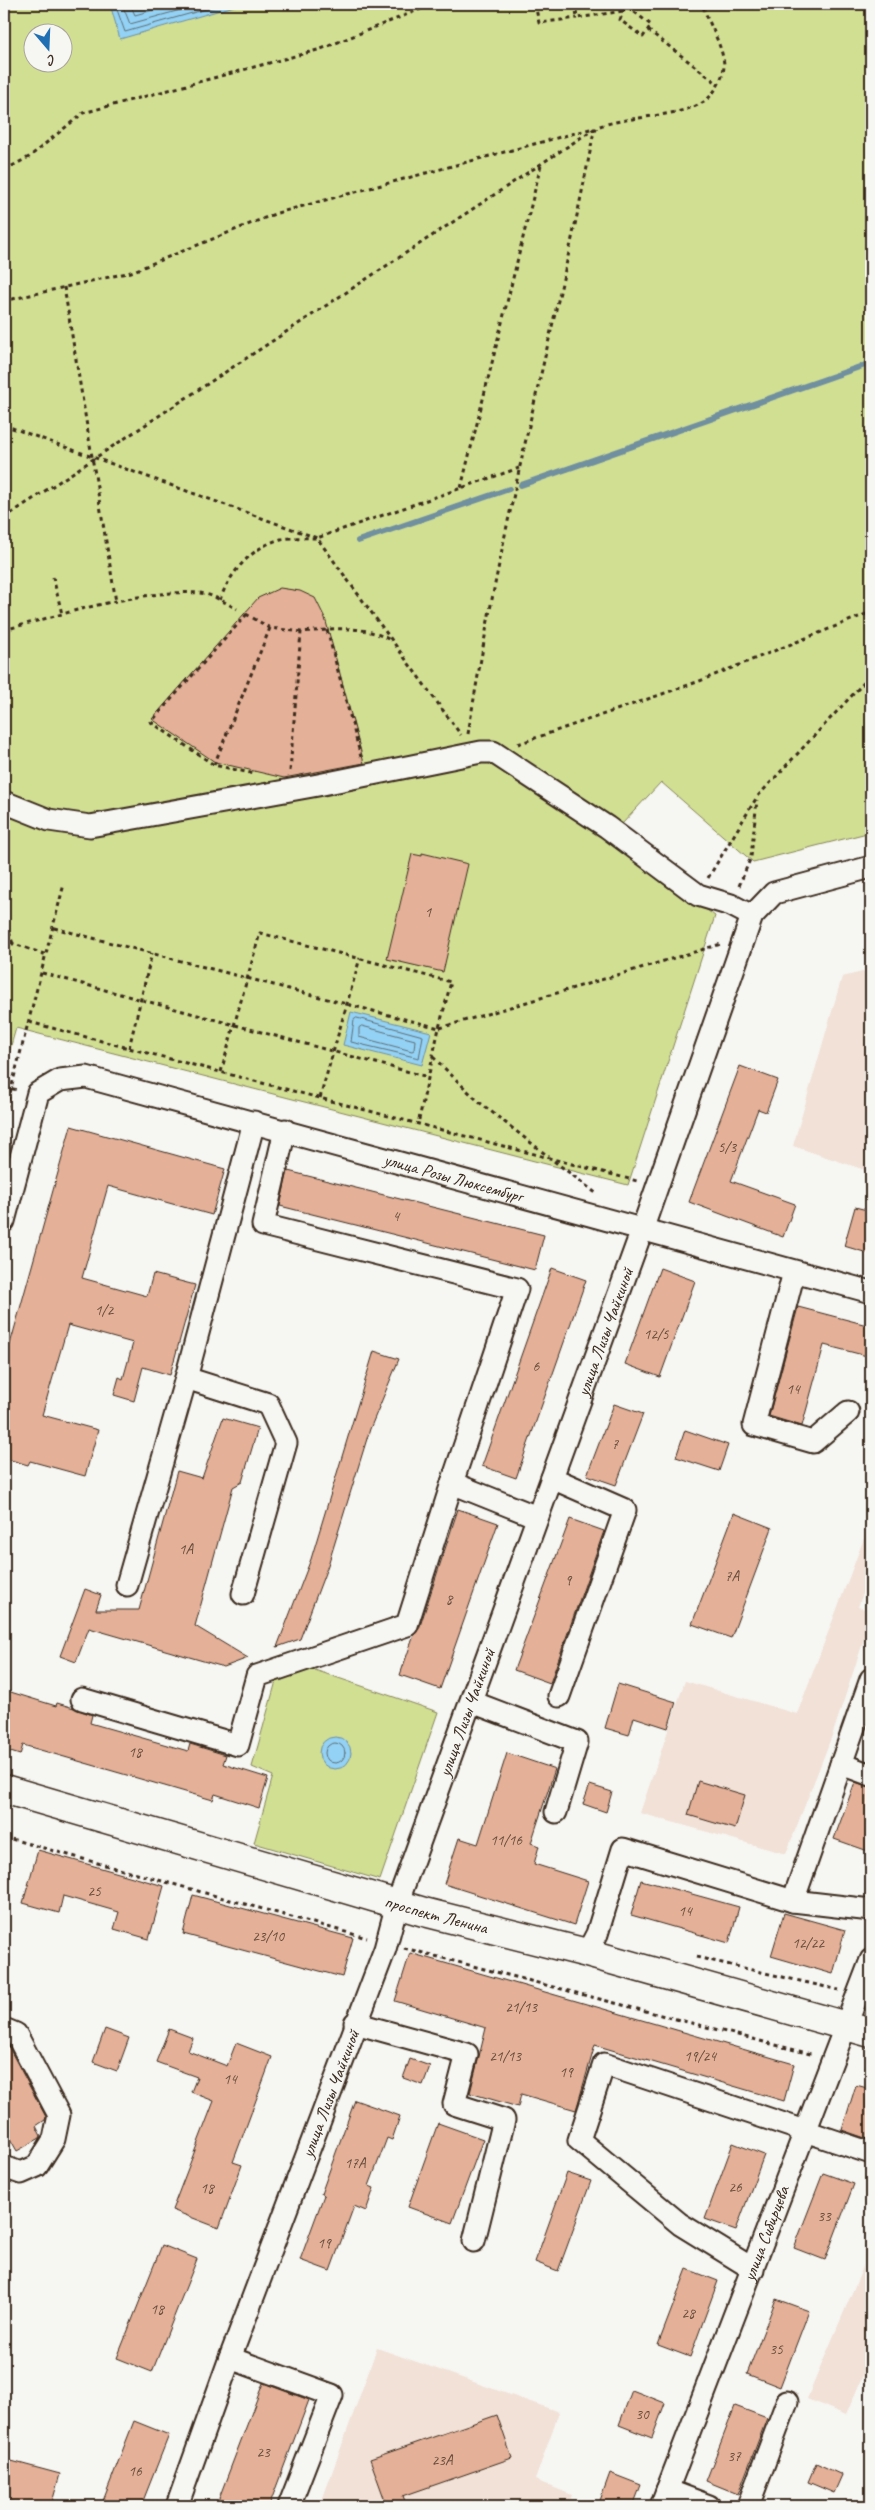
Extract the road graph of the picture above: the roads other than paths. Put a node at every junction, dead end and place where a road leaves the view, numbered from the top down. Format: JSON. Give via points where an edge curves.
{"nodes":[{"id":1,"x":4,"y":802,"type":"edge"},
{"id":2,"x":871,"y":868,"type":"edge"},
{"id":3,"x":752,"y":916,"type":"junction"},
{"id":4,"x":254,"y":1122,"type":"junction"},
{"id":5,"x":285,"y":1130,"type":"junction"},
{"id":6,"x":4,"y":1221,"type":"edge"},
{"id":7,"x":642,"y":1230,"type":"junction"},
{"id":8,"x":794,"y":1272,"type":"junction"},
{"id":9,"x":871,"y":1292,"type":"edge"},
{"id":10,"x":186,"y":1378,"type":"junction"},
{"id":11,"x":848,"y":1412,"type":"dead end"},
{"id":12,"x":552,"y":1478,"type":"junction"},
{"id":13,"x":452,"y":1483,"type":"junction"},
{"id":14,"x":537,"y":1517,"type":"junction"},
{"id":15,"x":126,"y":1585,"type":"dead end"},
{"id":16,"x":243,"y":1594,"type":"dead end"},
{"id":17,"x":871,"y":1679,"type":"edge"},
{"id":18,"x":559,"y":1696,"type":"dead end"},
{"id":19,"x":82,"y":1699,"type":"dead end"},
{"id":20,"x":472,"y":1702,"type":"junction"},
{"id":21,"x":841,"y":1764,"type":"junction"},
{"id":22,"x":871,"y":1775,"type":"edge"},
{"id":23,"x":4,"y":1789,"type":"edge"},
{"id":24,"x":556,"y":1812,"type":"dead end"},
{"id":25,"x":792,"y":1901,"type":"junction"},
{"id":26,"x":397,"y":1904,"type":"junction"},
{"id":27,"x":871,"y":1910,"type":"edge"},
{"id":28,"x":587,"y":1953,"type":"junction"},
{"id":29,"x":871,"y":1960,"type":"edge"},
{"id":30,"x":355,"y":2023,"type":"junction"},
{"id":31,"x":4,"y":2029,"type":"edge"},
{"id":32,"x":859,"y":2029,"type":"edge"},
{"id":33,"x":806,"y":2131,"type":"junction"},
{"id":34,"x":871,"y":2153,"type":"edge"},
{"id":35,"x":4,"y":2168,"type":"edge"},
{"id":36,"x":474,"y":2241,"type":"dead end"},
{"id":37,"x":753,"y":2269,"type":"junction"},
{"id":38,"x":230,"y":2358,"type":"junction"},
{"id":39,"x":787,"y":2402,"type":"dead end"},
{"id":40,"x":664,"y":2498,"type":"edge"},
{"id":41,"x":177,"y":2506,"type":"edge"},
{"id":42,"x":289,"y":2506,"type":"edge"},
{"id":43,"x":710,"y":2506,"type":"edge"},
{"id":44,"x":748,"y":2506,"type":"edge"}],
"edges":[{"from":1,"to":3,"type":"street","via":[[49,820],[90,826],[493,752],[607,827],[698,895],[731,905]]},
{"from":2,"to":3,"type":"street","via":[[774,893]]},
{"from":3,"to":7,"type":"street","name":"улица Лизы Чайкиной"},
{"from":4,"to":5,"type":"street","name":"улица Розы Люксембург"},
{"from":4,"to":6,"type":"street","name":"улица Розы Люксембург","via":[[86,1077],[60,1080],[38,1093]]},
{"from":4,"to":10,"type":"street"},
{"from":5,"to":7,"type":"street","name":"улица Розы Люксембург"},
{"from":5,"to":13,"type":"street","via":[[263,1224],[517,1289]]},
{"from":7,"to":8,"type":"street","name":"улица Розы Люксембург"},
{"from":7,"to":12,"type":"street","name":"улица Лизы Чайкиной"},
{"from":8,"to":9,"type":"street","name":"улица Розы Люксембург"},
{"from":8,"to":11,"type":"street","via":[[754,1425],[813,1442]]},
{"from":10,"to":15,"type":"street"},
{"from":10,"to":16,"type":"street","via":[[268,1404],[286,1443]]},
{"from":12,"to":14,"type":"street","name":"улица Лизы Чайкиной"},
{"from":12,"to":18,"type":"street","via":[[625,1510]]},
{"from":13,"to":14,"type":"street"},
{"from":13,"to":19,"type":"street","via":[[407,1625],[257,1676],[238,1746]]},
{"from":14,"to":20,"type":"street","name":"улица Лизы Чайкиной"},
{"from":17,"to":21,"type":"street"},
{"from":20,"to":24,"type":"street","via":[[577,1742]]},
{"from":20,"to":26,"type":"street","name":"улица Лизы Чайкиной"},
{"from":21,"to":22,"type":"street"},
{"from":21,"to":25,"type":"street"},
{"from":23,"to":26,"type":"main road","name":"проспект Ленина"},
{"from":25,"to":27,"type":"street"},
{"from":25,"to":28,"type":"street","via":[[623,1849],[597,1934]]},
{"from":26,"to":28,"type":"main road","name":"проспект Ленина"},
{"from":26,"to":30,"type":"street","name":"улица Лизы Чайкиной","via":[[386,1944]]},
{"from":28,"to":32,"type":"main road","name":"проспект Ленина"},
{"from":29,"to":32,"type":"street","name":"улица Сибирцева"},
{"from":30,"to":36,"type":"street","via":[[467,2054],[454,2104],[504,2120]]},
{"from":30,"to":38,"type":"street","name":"улица Лизы Чайкиной"},
{"from":31,"to":35,"type":"street","via":[[16,2034],[59,2115],[54,2139],[37,2166],[21,2173]]},
{"from":32,"to":33,"type":"street","name":"улица Сибирцева"},
{"from":33,"to":34,"type":"street"},
{"from":33,"to":37,"type":"street","name":"улица Сибирцева"},
{"from":33,"to":37,"type":"street","via":[[604,2064],[579,2140],[680,2224]]},
{"from":37,"to":40,"type":"street","name":"улица Сибирцева"},
{"from":38,"to":41,"type":"street","name":"улица Лизы Чайкиной"},
{"from":38,"to":42,"type":"street","via":[[332,2395]]},
{"from":39,"to":44,"type":"street"},
{"from":40,"to":43,"type":"street"}]}
